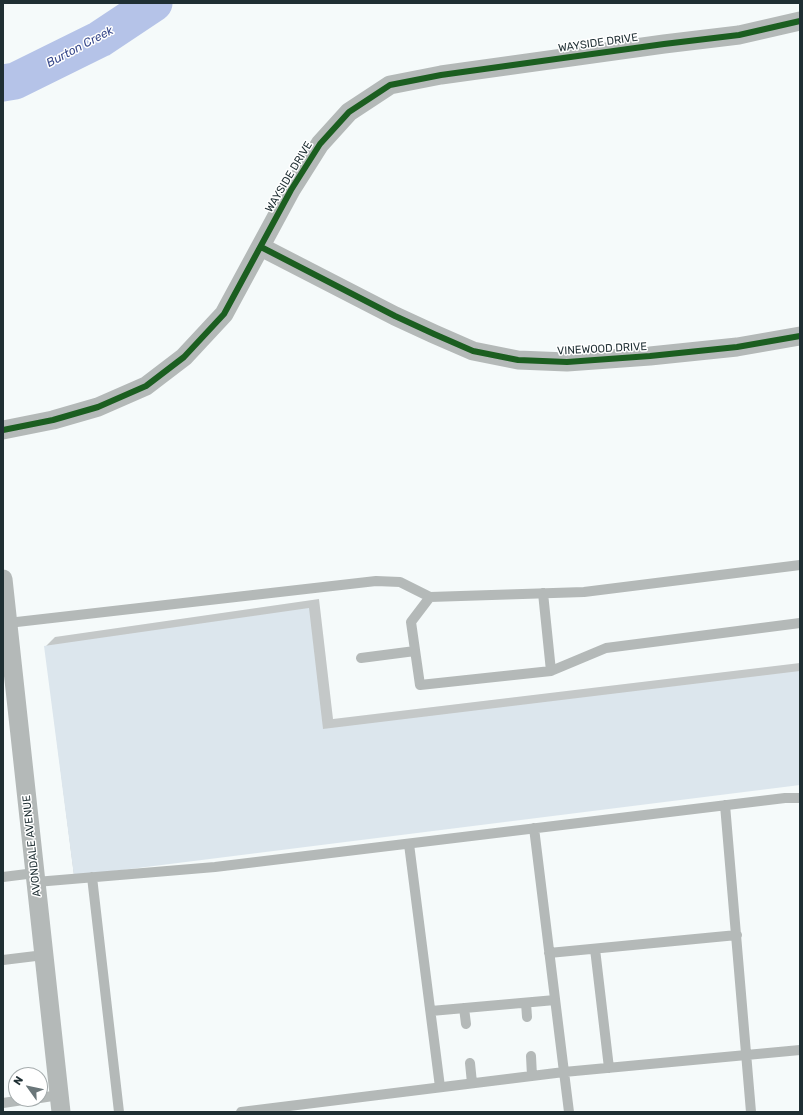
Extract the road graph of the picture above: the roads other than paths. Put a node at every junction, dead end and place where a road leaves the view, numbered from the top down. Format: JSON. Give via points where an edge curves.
{"nodes":[{"id":1,"x":800,"y":21,"type":"edge"},
{"id":2,"x":261,"y":247,"type":"junction"},
{"id":3,"x":800,"y":336,"type":"edge"},
{"id":4,"x":3,"y":430,"type":"edge"},
{"id":5,"x":800,"y":565,"type":"edge"},
{"id":6,"x":3,"y":579,"type":"edge"},
{"id":7,"x":543,"y":593,"type":"junction"},
{"id":8,"x":430,"y":597,"type":"junction"},
{"id":9,"x":8,"y":623,"type":"junction"},
{"id":10,"x":800,"y":624,"type":"edge"},
{"id":11,"x":415,"y":651,"type":"junction"},
{"id":12,"x":361,"y":658,"type":"dead end"},
{"id":13,"x":551,"y":671,"type":"junction"},
{"id":14,"x":800,"y":798,"type":"edge"},
{"id":15,"x":725,"y":805,"type":"junction"},
{"id":16,"x":534,"y":828,"type":"junction"},
{"id":17,"x":409,"y":844,"type":"junction"},
{"id":18,"x":3,"y":877,"type":"edge"},
{"id":19,"x":92,"y":877,"type":"junction"},
{"id":20,"x":36,"y":878,"type":"junction"},
{"id":21,"x":737,"y":935,"type":"junction"},
{"id":22,"x":595,"y":949,"type":"junction"},
{"id":23,"x":549,"y":953,"type":"junction"},
{"id":24,"x":44,"y":955,"type":"junction"},
{"id":25,"x":3,"y":960,"type":"edge"},
{"id":26,"x":555,"y":1000,"type":"junction"},
{"id":27,"x":526,"y":1003,"type":"junction"},
{"id":28,"x":464,"y":1008,"type":"junction"},
{"id":29,"x":431,"y":1011,"type":"junction"},
{"id":30,"x":527,"y":1017,"type":"dead end"},
{"id":31,"x":466,"y":1024,"type":"dead end"},
{"id":32,"x":800,"y":1050,"type":"edge"},
{"id":33,"x":746,"y":1055,"type":"junction"},
{"id":34,"x":530,"y":1056,"type":"dead end"},
{"id":35,"x":470,"y":1063,"type":"dead end"},
{"id":36,"x":609,"y":1068,"type":"junction"},
{"id":37,"x":564,"y":1072,"type":"junction"},
{"id":38,"x":532,"y":1076,"type":"junction"},
{"id":39,"x":472,"y":1083,"type":"junction"},
{"id":40,"x":440,"y":1087,"type":"junction"},
{"id":41,"x":48,"y":1100,"type":"edge"},
{"id":42,"x":60,"y":1103,"type":"edge"},
{"id":43,"x":119,"y":1112,"type":"edge"},
{"id":44,"x":241,"y":1112,"type":"edge"},
{"id":45,"x":569,"y":1112,"type":"edge"},
{"id":46,"x":751,"y":1112,"type":"edge"}],
"edges":[{"from":1,"to":2,"type":"street","name":"WAYSIDE DRIVE","via":[[739,35],[390,84],[349,112],[320,144]]},
{"from":2,"to":3,"type":"street","name":"VINEWOOD DRIVE","via":[[434,334],[473,351],[518,360],[567,362],[650,356],[737,347]]},
{"from":2,"to":4,"type":"street","name":"WAYSIDE DRIVE","via":[[224,314],[184,357],[146,386],[90,409],[53,420]]},
{"from":5,"to":7,"type":"lane","via":[[584,592]]},
{"from":6,"to":9,"type":"street","name":"AVONDALE AVENUE"},
{"from":7,"to":8,"type":"lane"},
{"from":7,"to":13,"type":"lane"},
{"from":8,"to":9,"type":"lane","via":[[400,582],[376,580]]},
{"from":8,"to":11,"type":"lane","via":[[411,622]]},
{"from":9,"to":20,"type":"street","name":"AVONDALE AVENUE"},
{"from":10,"to":13,"type":"lane","via":[[606,648]]},
{"from":11,"to":12,"type":"lane"},
{"from":11,"to":13,"type":"lane","via":[[420,685]]},
{"from":14,"to":15,"type":"lane"},
{"from":15,"to":16,"type":"lane"},
{"from":15,"to":21,"type":"lane"},
{"from":16,"to":17,"type":"lane"},
{"from":16,"to":23,"type":"lane"},
{"from":17,"to":19,"type":"lane","via":[[215,867]]},
{"from":17,"to":29,"type":"lane"},
{"from":18,"to":20,"type":"lane"},
{"from":19,"to":20,"type":"lane"},
{"from":19,"to":43,"type":"lane"},
{"from":20,"to":24,"type":"street","name":"AVONDALE AVENUE"},
{"from":21,"to":22,"type":"lane"},
{"from":21,"to":33,"type":"lane"},
{"from":22,"to":23,"type":"lane"},
{"from":22,"to":36,"type":"lane"},
{"from":23,"to":26,"type":"lane"},
{"from":24,"to":25,"type":"lane"},
{"from":24,"to":42,"type":"street","name":"AVONDALE AVENUE"},
{"from":26,"to":27,"type":"lane"},
{"from":26,"to":37,"type":"lane"},
{"from":27,"to":28,"type":"lane"},
{"from":27,"to":30,"type":"lane"},
{"from":28,"to":29,"type":"lane"},
{"from":28,"to":31,"type":"lane"},
{"from":29,"to":40,"type":"lane"},
{"from":32,"to":33,"type":"lane"},
{"from":33,"to":36,"type":"lane"},
{"from":33,"to":46,"type":"lane"},
{"from":34,"to":38,"type":"lane"},
{"from":35,"to":39,"type":"lane"},
{"from":36,"to":37,"type":"lane"},
{"from":37,"to":38,"type":"lane"},
{"from":37,"to":45,"type":"lane"},
{"from":38,"to":39,"type":"lane"},
{"from":39,"to":40,"type":"lane"},
{"from":40,"to":44,"type":"lane"},
{"from":41,"to":42,"type":"lane"}]}
